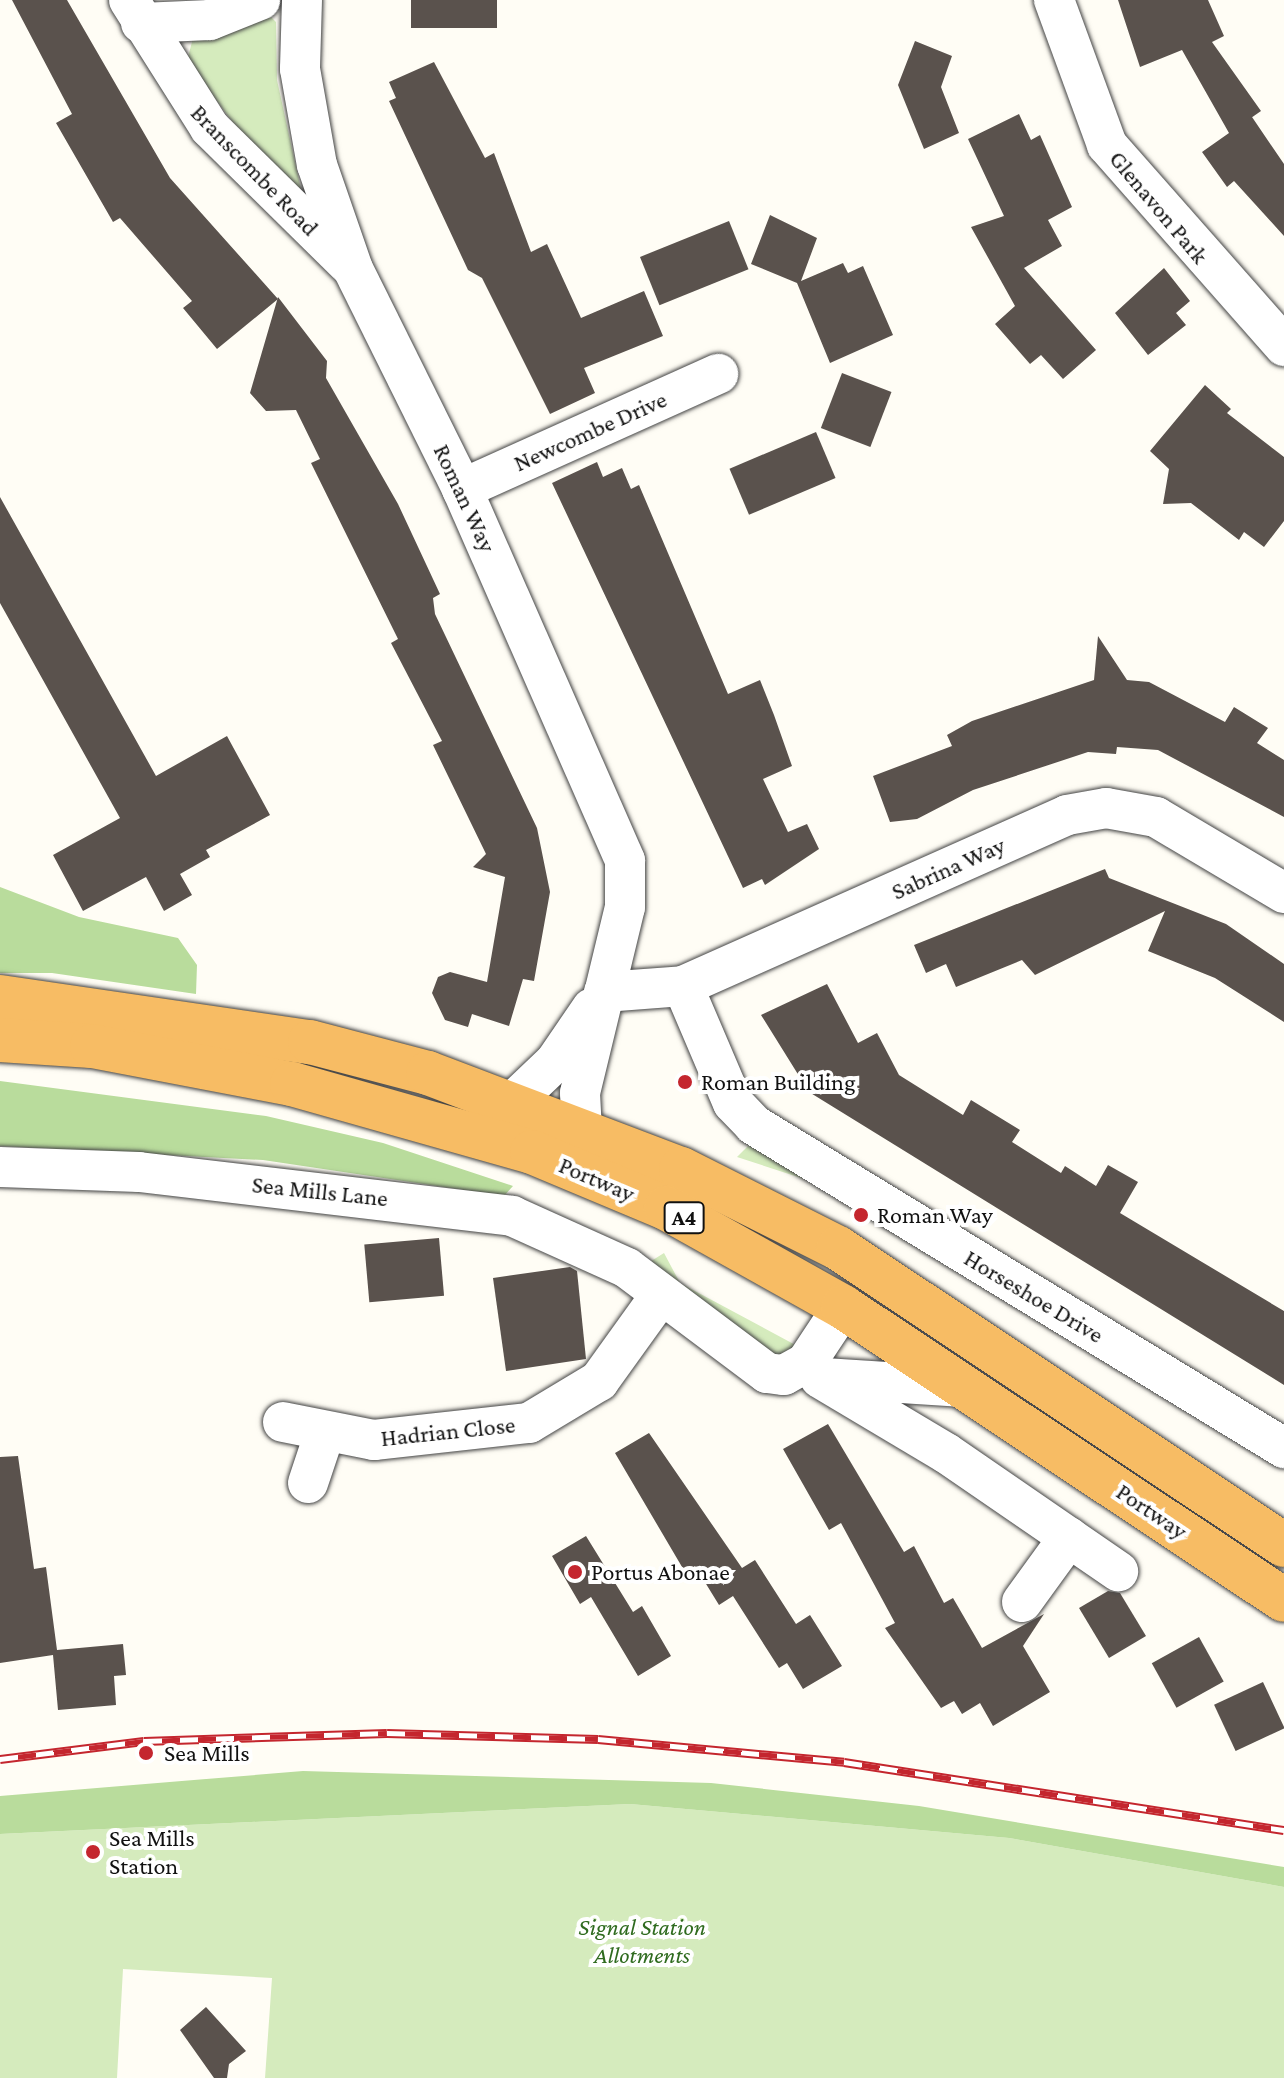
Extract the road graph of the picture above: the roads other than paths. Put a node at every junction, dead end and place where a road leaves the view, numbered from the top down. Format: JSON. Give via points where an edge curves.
{"nodes":[{"id":1,"x":260,"y":0,"type":"edge"},
{"id":2,"x":302,"y":0,"type":"edge"},
{"id":3,"x":1054,"y":0,"type":"edge"},
{"id":4,"x":135,"y":11,"type":"edge"},
{"id":5,"x":353,"y":269,"type":"junction"},
{"id":6,"x":1284,"y":346,"type":"edge"},
{"id":7,"x":718,"y":374,"type":"dead end"},
{"id":8,"x":462,"y":489,"type":"junction"},
{"id":9,"x":1284,"y":893,"type":"edge"},
{"id":10,"x":683,"y":986,"type":"junction"},
{"id":11,"x":604,"y":992,"type":"junction"},
{"id":12,"x":0,"y":997,"type":"edge"},
{"id":13,"x":0,"y":1040,"type":"edge"},
{"id":14,"x":512,"y":1103,"type":"junction"},
{"id":15,"x":582,"y":1128,"type":"junction"},
{"id":16,"x":0,"y":1167,"type":"edge"},
{"id":17,"x":660,"y":1296,"type":"junction"},
{"id":18,"x":843,"y":1307,"type":"junction"},
{"id":19,"x":802,"y":1377,"type":"junction"},
{"id":20,"x":964,"y":1387,"type":"junction"},
{"id":21,"x":283,"y":1422,"type":"dead end"},
{"id":22,"x":324,"y":1435,"type":"junction"},
{"id":23,"x":1284,"y":1448,"type":"edge"},
{"id":24,"x":308,"y":1483,"type":"dead end"},
{"id":25,"x":1069,"y":1537,"type":"junction"},
{"id":26,"x":1284,"y":1545,"type":"edge"},
{"id":27,"x":1118,"y":1571,"type":"dead end"},
{"id":28,"x":1284,"y":1600,"type":"edge"},
{"id":29,"x":1022,"y":1602,"type":"dead end"}],
"edges":[{"from":1,"to":4,"type":"street","name":"Branscombe Road","via":[[210,20]]},
{"from":2,"to":5,"type":"street","name":"Roman Way","via":[[300,69],[317,165]]},
{"from":3,"to":6,"type":"street","name":"Glenavon Park","via":[[1107,145]]},
{"from":4,"to":5,"type":"street","name":"Branscombe Road","via":[[210,128]]},
{"from":5,"to":8,"type":"street","name":"Roman Way"},
{"from":7,"to":8,"type":"street","name":"Newcombe Drive"},
{"from":8,"to":11,"type":"street","name":"Roman Way","via":[[618,837],[625,907]]},
{"from":9,"to":10,"type":"street","name":"Sabrina Way","via":[[1156,817],[1106,808],[1067,815]]},
{"from":10,"to":11,"type":"street","name":"Sabrina Way"},
{"from":10,"to":23,"type":"street","name":"Horseshoe Drive","via":[[733,1103],[754,1125]]},
{"from":11,"to":14,"type":"street","name":"Roman Way","via":[[555,1062]]},
{"from":11,"to":15,"type":"street","name":"Roman Way","via":[[580,1093]]},
{"from":12,"to":14,"type":"highway","name":"Portway","number":"A4","via":[[310,1042]]},
{"from":13,"to":18,"type":"highway","name":"Portway","number":"A4","via":[[92,1046],[292,1084],[532,1152],[666,1208]]},
{"from":14,"to":15,"type":"highway","name":"Portway","number":"A4"},
{"from":15,"to":26,"type":"highway","name":"Portway","number":"A4","via":[[838,1248]]},
{"from":16,"to":17,"type":"street","name":"Sea Mills Lane","via":[[139,1172],[512,1216],[627,1268]]},
{"from":17,"to":19,"type":"street","via":[[767,1373]]},
{"from":17,"to":22,"type":"street","name":"Hadrian Close","via":[[599,1381],[541,1418],[441,1437]]},
{"from":18,"to":19,"type":"street"},
{"from":18,"to":20,"type":"highway","name":"Portway","number":"A4"},
{"from":19,"to":20,"type":"street"},
{"from":19,"to":25,"type":"street"},
{"from":20,"to":28,"type":"highway","name":"Portway","number":"A4"},
{"from":21,"to":22,"type":"street","name":"Hadrian Close"},
{"from":22,"to":24,"type":"street"},
{"from":25,"to":27,"type":"street"},
{"from":25,"to":29,"type":"street"}]}
